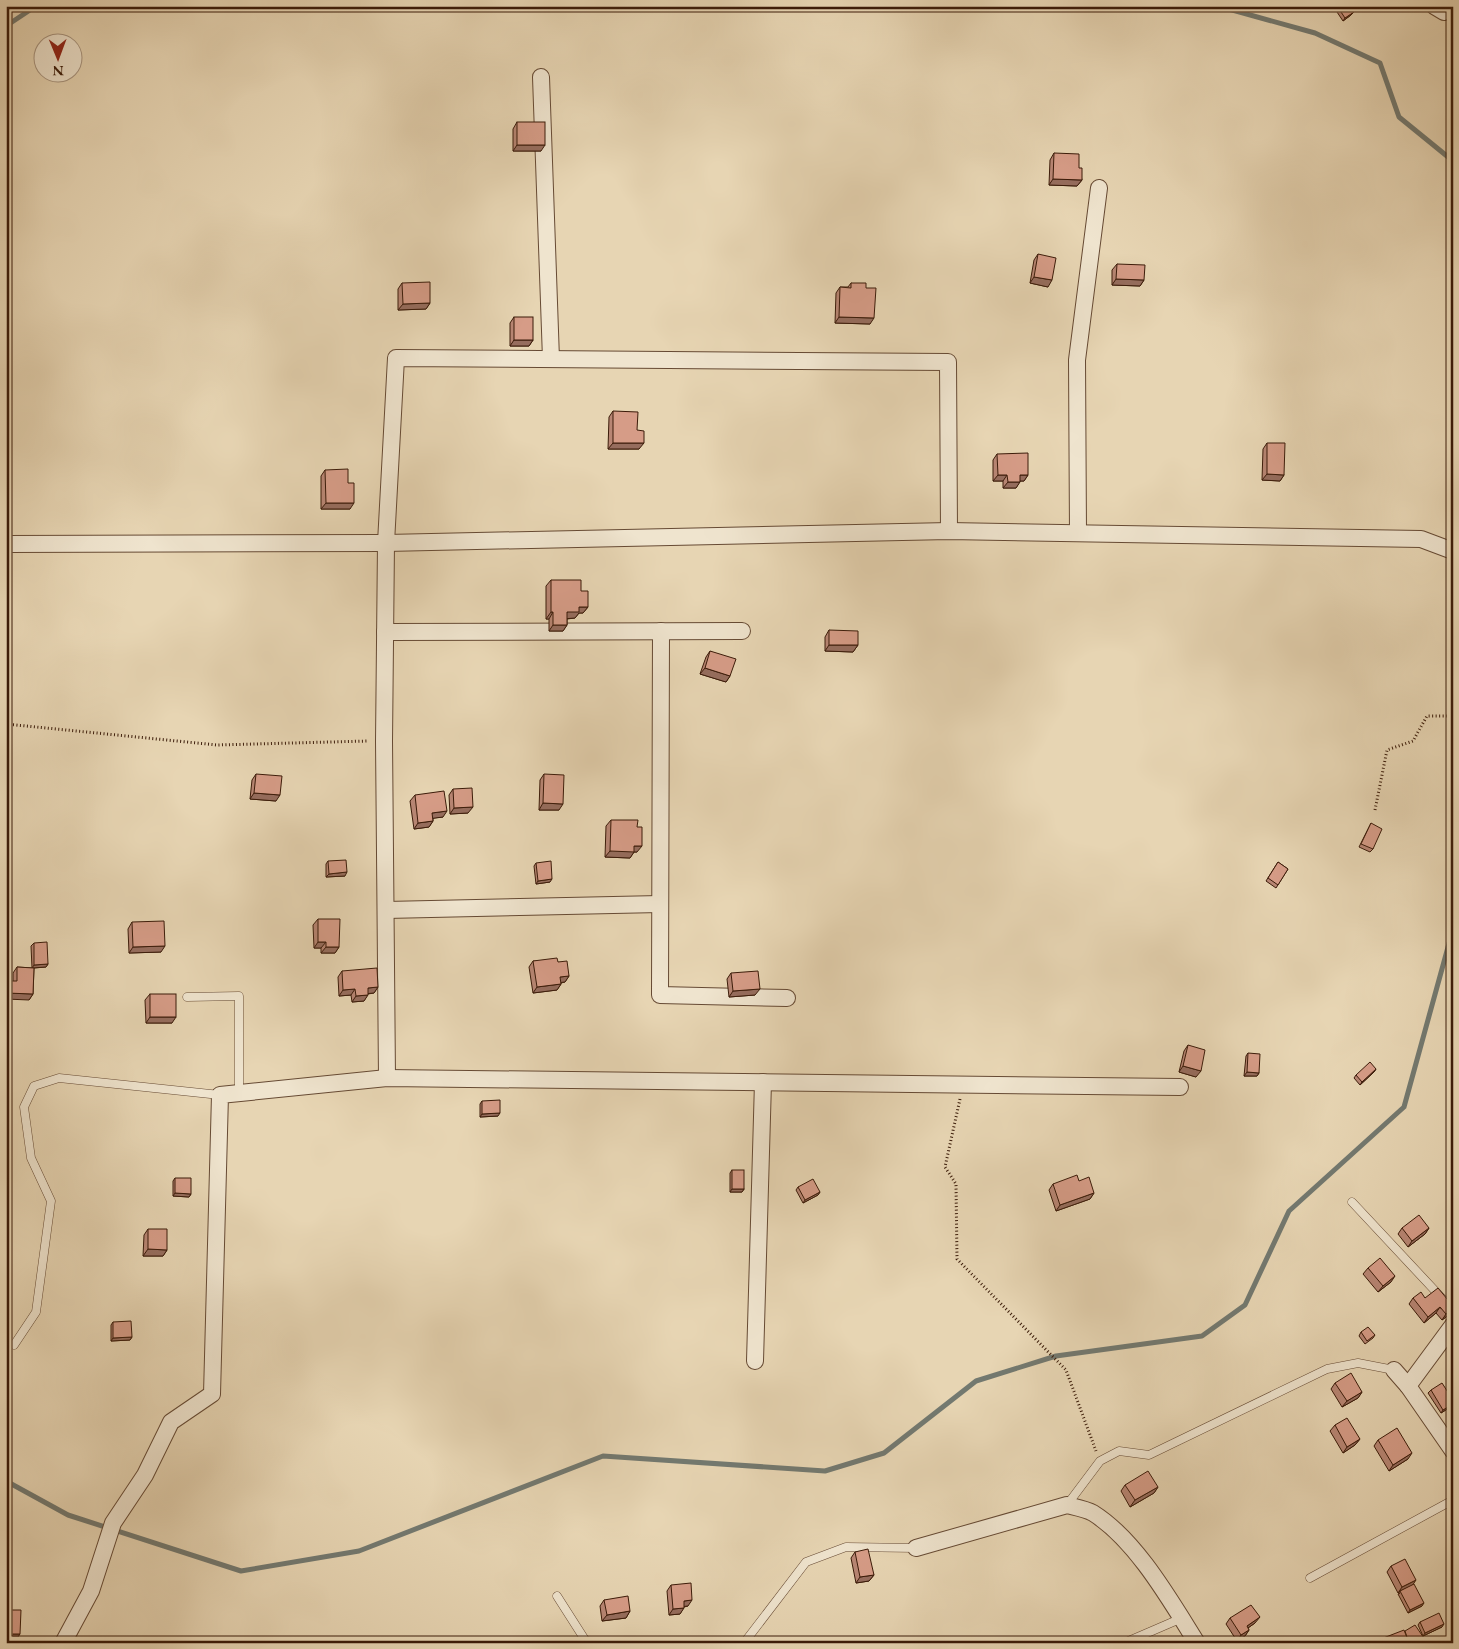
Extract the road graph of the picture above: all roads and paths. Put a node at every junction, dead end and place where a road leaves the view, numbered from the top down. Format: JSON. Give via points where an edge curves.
{"nodes":[{"id":1,"x":541,"y":77,"type":"dead end"},
{"id":2,"x":1099,"y":188,"type":"dead end"},
{"id":3,"x":551,"y":359,"type":"junction"},
{"id":4,"x":949,"y":531,"type":"junction"},
{"id":5,"x":1078,"y":533,"type":"junction"},
{"id":6,"x":386,"y":543,"type":"junction"},
{"id":7,"x":6,"y":544,"type":"edge"},
{"id":8,"x":1453,"y":551,"type":"edge"},
{"id":9,"x":742,"y":631,"type":"dead end"},
{"id":10,"x":385,"y":632,"type":"junction"},
{"id":11,"x":661,"y":632,"type":"junction"},
{"id":12,"x":1453,"y":716,"type":"edge"},
{"id":13,"x":6,"y":724,"type":"edge"},
{"id":14,"x":384,"y":741,"type":"junction"},
{"id":15,"x":1375,"y":810,"type":"dead end"},
{"id":16,"x":660,"y":904,"type":"junction"},
{"id":17,"x":386,"y":910,"type":"junction"},
{"id":18,"x":187,"y":997,"type":"dead end"},
{"id":19,"x":787,"y":998,"type":"dead end"},
{"id":20,"x":388,"y":1078,"type":"junction"},
{"id":21,"x":763,"y":1082,"type":"junction"},
{"id":22,"x":963,"y":1084,"type":"junction"},
{"id":23,"x":1180,"y":1087,"type":"dead end"},
{"id":24,"x":239,"y":1092,"type":"junction"},
{"id":25,"x":220,"y":1094,"type":"junction"},
{"id":26,"x":1352,"y":1202,"type":"dead end"},
{"id":27,"x":1453,"y":1310,"type":"edge"},
{"id":28,"x":1453,"y":1326,"type":"edge"},
{"id":29,"x":14,"y":1345,"type":"dead end"},
{"id":30,"x":755,"y":1361,"type":"dead end"},
{"id":31,"x":1394,"y":1370,"type":"joint"},
{"id":32,"x":1408,"y":1386,"type":"junction"},
{"id":33,"x":1453,"y":1451,"type":"edge"},
{"id":34,"x":1100,"y":1460,"type":"junction"},
{"id":35,"x":1453,"y":1500,"type":"edge"},
{"id":36,"x":1067,"y":1505,"type":"junction"},
{"id":37,"x":916,"y":1548,"type":"joint"},
{"id":38,"x":1310,"y":1578,"type":"dead end"},
{"id":39,"x":557,"y":1596,"type":"dead end"},
{"id":40,"x":1182,"y":1618,"type":"junction"},
{"id":41,"x":63,"y":1643,"type":"edge"},
{"id":42,"x":587,"y":1643,"type":"edge"},
{"id":43,"x":744,"y":1643,"type":"edge"},
{"id":44,"x":1124,"y":1643,"type":"edge"},
{"id":45,"x":1197,"y":1643,"type":"edge"}],
"edges":[{"from":1,"to":3,"type":"street"},
{"from":2,"to":5,"type":"street","via":[[1077,360]]},
{"from":3,"to":4,"type":"street","via":[[948,362]]},
{"from":3,"to":6,"type":"street","via":[[396,358]]},
{"from":4,"to":5,"type":"street"},
{"from":4,"to":6,"type":"street"},
{"from":5,"to":8,"type":"street","via":[[1421,539]]},
{"from":6,"to":7,"type":"street"},
{"from":6,"to":10,"type":"street"},
{"from":9,"to":11,"type":"street"},
{"from":10,"to":11,"type":"street"},
{"from":10,"to":14,"type":"street"},
{"from":11,"to":16,"type":"street"},
{"from":12,"to":15,"type":"path","via":[[1427,716],[1413,741],[1387,750]]},
{"from":13,"to":14,"type":"path","via":[[217,745]]},
{"from":14,"to":17,"type":"street"},
{"from":16,"to":17,"type":"street"},
{"from":16,"to":19,"type":"street","via":[[660,995]]},
{"from":17,"to":20,"type":"street"},
{"from":18,"to":24,"type":"lane","via":[[239,996]]},
{"from":20,"to":21,"type":"street"},
{"from":20,"to":24,"type":"street"},
{"from":21,"to":22,"type":"street"},
{"from":21,"to":30,"type":"street"},
{"from":22,"to":23,"type":"street"},
{"from":22,"to":34,"type":"path","via":[[945,1167],[956,1184],[957,1259],[1066,1370]]},
{"from":24,"to":25,"type":"street"},
{"from":25,"to":29,"type":"lane","via":[[59,1078],[34,1086],[24,1107],[31,1158],[50,1201],[36,1312]]},
{"from":25,"to":41,"type":"street","via":[[212,1394],[171,1422],[145,1475],[113,1523],[91,1591]]},
{"from":26,"to":27,"type":"lane"},
{"from":28,"to":32,"type":"street"},
{"from":31,"to":32,"type":"street"},
{"from":31,"to":34,"type":"lane","via":[[1358,1363],[1327,1369],[1149,1455],[1119,1451]]},
{"from":32,"to":33,"type":"street"},
{"from":34,"to":36,"type":"lane"},
{"from":35,"to":38,"type":"lane"},
{"from":36,"to":37,"type":"street"},
{"from":36,"to":40,"type":"street","via":[[1092,1512],[1122,1536]]},
{"from":37,"to":43,"type":"lane","via":[[846,1547],[806,1562]]},
{"from":39,"to":42,"type":"lane"},
{"from":40,"to":44,"type":"lane"},
{"from":40,"to":45,"type":"street"}]}
